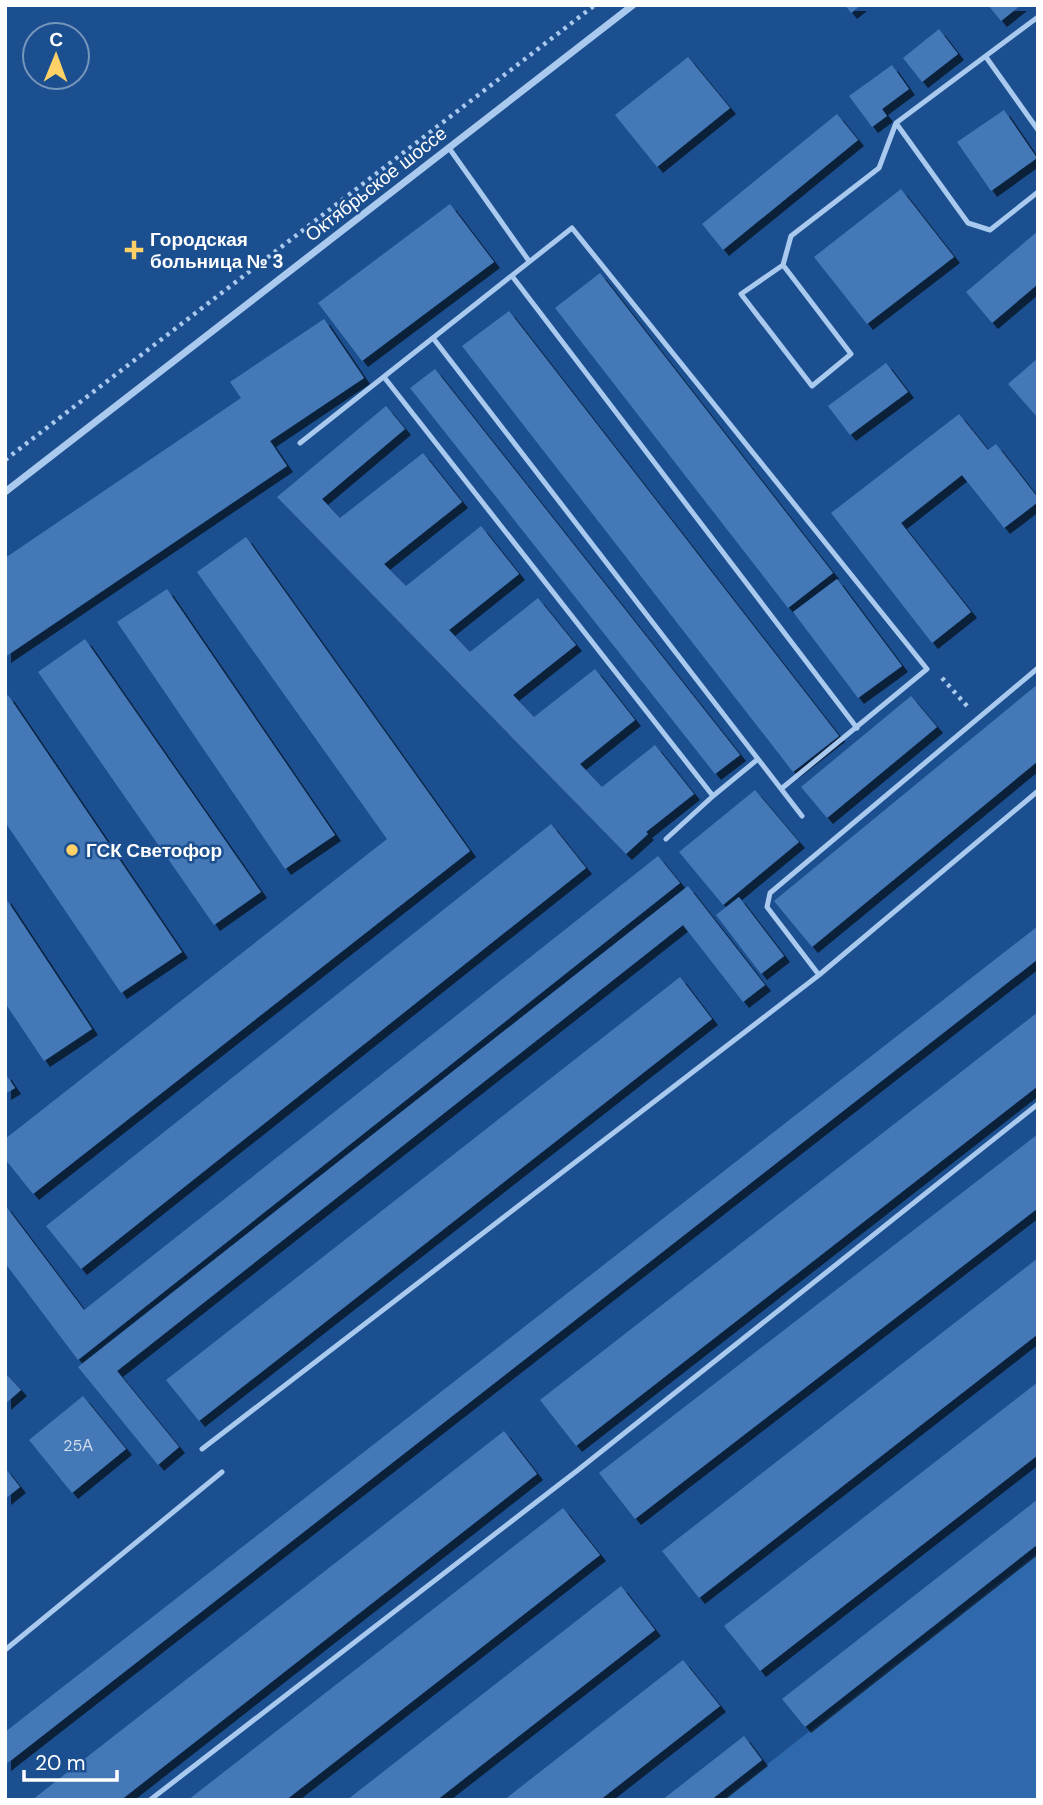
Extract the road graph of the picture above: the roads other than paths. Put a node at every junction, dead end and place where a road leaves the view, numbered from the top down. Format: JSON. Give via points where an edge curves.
{"nodes":[{"id":1,"x":633,"y":5,"type":"edge"},
{"id":2,"x":1038,"y":17,"type":"edge"},
{"id":3,"x":986,"y":57,"type":"junction"},
{"id":4,"x":896,"y":123,"type":"junction"},
{"id":5,"x":1038,"y":130,"type":"edge"},
{"id":6,"x":449,"y":148,"type":"junction"},
{"id":7,"x":1038,"y":192,"type":"edge"},
{"id":8,"x":529,"y":261,"type":"junction"},
{"id":9,"x":783,"y":265,"type":"junction"},
{"id":10,"x":512,"y":276,"type":"junction"},
{"id":11,"x":433,"y":338,"type":"junction"},
{"id":12,"x":384,"y":377,"type":"junction"},
{"id":13,"x":300,"y":443,"type":"dead end"},
{"id":14,"x":5,"y":492,"type":"edge"},
{"id":15,"x":1038,"y":668,"type":"edge"},
{"id":16,"x":857,"y":728,"type":"junction"},
{"id":17,"x":758,"y":759,"type":"junction"},
{"id":18,"x":781,"y":789,"type":"junction"},
{"id":19,"x":1038,"y":791,"type":"edge"},
{"id":20,"x":713,"y":796,"type":"junction"},
{"id":21,"x":802,"y":816,"type":"dead end"},
{"id":22,"x":666,"y":839,"type":"dead end"},
{"id":23,"x":819,"y":975,"type":"junction"},
{"id":24,"x":1038,"y":1104,"type":"edge"},
{"id":25,"x":202,"y":1449,"type":"dead end"},
{"id":26,"x":222,"y":1472,"type":"dead end"},
{"id":27,"x":5,"y":1650,"type":"edge"},
{"id":28,"x":150,"y":1800,"type":"edge"}],
"edges":[{"from":1,"to":6,"type":"street","name":"Октябрьское шоссе"},
{"from":2,"to":3,"type":"lane"},
{"from":3,"to":4,"type":"lane"},
{"from":3,"to":5,"type":"lane"},
{"from":4,"to":7,"type":"lane","via":[[968,223],[990,230]]},
{"from":4,"to":9,"type":"lane","via":[[879,168],[791,236]]},
{"from":6,"to":8,"type":"lane"},
{"from":6,"to":14,"type":"street","name":"Октябрьское шоссе"},
{"from":8,"to":10,"type":"lane"},
{"from":8,"to":16,"type":"lane","via":[[572,228],[927,669]]},
{"from":9,"to":9,"type":"lane","via":[[741,294],[812,386],[851,354]]},
{"from":10,"to":11,"type":"lane"},
{"from":10,"to":16,"type":"lane"},
{"from":11,"to":12,"type":"lane"},
{"from":11,"to":17,"type":"lane"},
{"from":12,"to":13,"type":"lane"},
{"from":12,"to":20,"type":"lane"},
{"from":15,"to":23,"type":"lane","via":[[770,892],[767,907]]},
{"from":16,"to":18,"type":"lane"},
{"from":17,"to":18,"type":"lane"},
{"from":17,"to":20,"type":"lane"},
{"from":18,"to":21,"type":"lane"},
{"from":19,"to":23,"type":"lane"},
{"from":20,"to":22,"type":"lane"},
{"from":23,"to":25,"type":"lane"},
{"from":24,"to":28,"type":"lane","via":[[579,1470]]},
{"from":26,"to":27,"type":"lane"}]}
